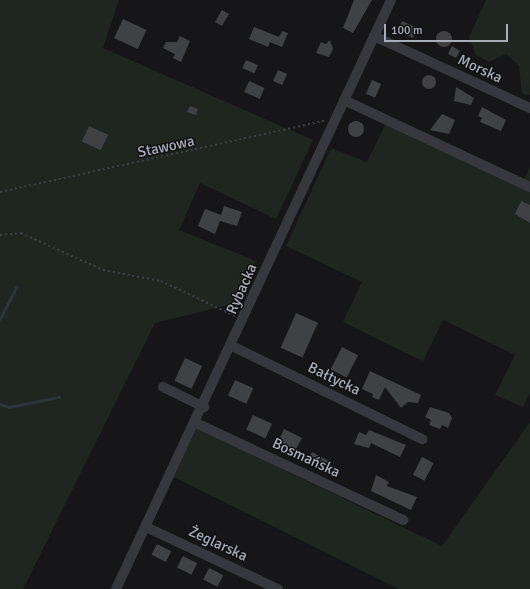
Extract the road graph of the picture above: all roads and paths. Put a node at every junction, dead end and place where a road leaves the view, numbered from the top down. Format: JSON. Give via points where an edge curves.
{"nodes":[{"id":1,"x":391,"y":0,"type":"edge"},
{"id":2,"x":374,"y":36,"type":"junction"},
{"id":3,"x":344,"y":100,"type":"junction"},
{"id":4,"x":530,"y":108,"type":"edge"},
{"id":5,"x":336,"y":118,"type":"junction"},
{"id":6,"x":530,"y":187,"type":"edge"},
{"id":7,"x":0,"y":192,"type":"edge"},
{"id":8,"x":0,"y":235,"type":"edge"},
{"id":9,"x":245,"y":319,"type":"junction"},
{"id":10,"x":232,"y":346,"type":"junction"},
{"id":11,"x":163,"y":387,"type":"dead end"},
{"id":12,"x":204,"y":407,"type":"junction"},
{"id":13,"x":196,"y":423,"type":"junction"},
{"id":14,"x":422,"y":439,"type":"dead end"},
{"id":15,"x":404,"y":520,"type":"dead end"},
{"id":16,"x":146,"y":527,"type":"junction"},
{"id":17,"x":116,"y":589,"type":"edge"},
{"id":18,"x":278,"y":589,"type":"edge"}],
"edges":[{"from":1,"to":2,"type":"street","name":"Rybacka"},
{"from":2,"to":3,"type":"street","name":"Rybacka"},
{"from":2,"to":4,"type":"street","name":"Morska"},
{"from":3,"to":5,"type":"street","name":"Rybacka"},
{"from":3,"to":6,"type":"street"},
{"from":5,"to":7,"type":"path","name":"Stawowa"},
{"from":5,"to":9,"type":"street","name":"Rybacka"},
{"from":8,"to":9,"type":"path","via":[[21,233],[103,270],[161,281]]},
{"from":9,"to":10,"type":"street","name":"Rybacka"},
{"from":10,"to":12,"type":"street","name":"Rybacka"},
{"from":10,"to":14,"type":"street","name":"Bałtycka"},
{"from":11,"to":12,"type":"street"},
{"from":12,"to":13,"type":"street","name":"Rybacka"},
{"from":13,"to":15,"type":"street","name":"Bosmańska"},
{"from":13,"to":16,"type":"street","name":"Rybacka"},
{"from":16,"to":17,"type":"street","name":"Rybacka"},
{"from":16,"to":18,"type":"street","name":"Żeglarska"}]}
